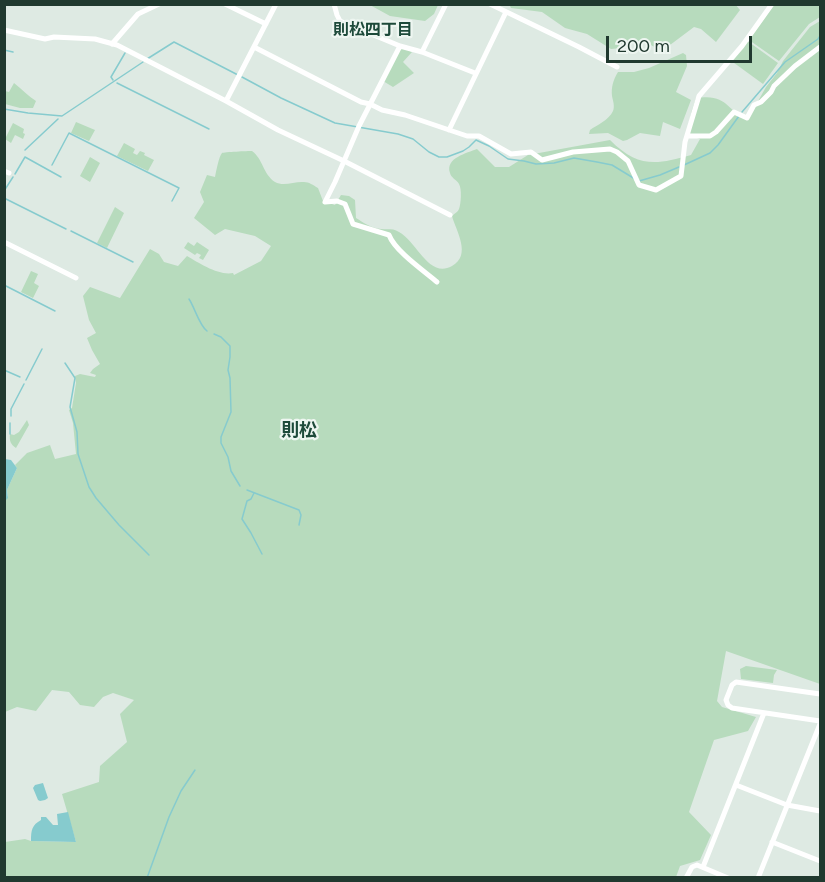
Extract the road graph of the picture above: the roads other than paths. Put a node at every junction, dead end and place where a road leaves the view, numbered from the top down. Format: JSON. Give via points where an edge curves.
{"nodes":[{"id":1,"x":159,"y":4,"type":"edge"},
{"id":2,"x":225,"y":4,"type":"edge"},
{"id":3,"x":276,"y":4,"type":"edge"},
{"id":4,"x":334,"y":4,"type":"edge"},
{"id":5,"x":446,"y":4,"type":"edge"},
{"id":6,"x":490,"y":4,"type":"edge"},
{"id":7,"x":772,"y":4,"type":"edge"},
{"id":8,"x":506,"y":12,"type":"junction"},
{"id":9,"x":266,"y":24,"type":"junction"},
{"id":10,"x":4,"y":30,"type":"edge"},
{"id":11,"x":112,"y":44,"type":"junction"},
{"id":12,"x":400,"y":46,"type":"junction"},
{"id":13,"x":254,"y":47,"type":"junction"},
{"id":14,"x":820,"y":47,"type":"edge"},
{"id":15,"x":422,"y":52,"type":"junction"},
{"id":16,"x":617,"y":67,"type":"dead end"},
{"id":17,"x":475,"y":73,"type":"junction"},
{"id":18,"x":226,"y":101,"type":"junction"},
{"id":19,"x":370,"y":104,"type":"junction"},
{"id":20,"x":449,"y":130,"type":"junction"},
{"id":21,"x":687,"y":136,"type":"junction"},
{"id":22,"x":344,"y":161,"type":"junction"},
{"id":23,"x":450,"y":215,"type":"dead end"},
{"id":24,"x":4,"y":242,"type":"edge"},
{"id":25,"x":76,"y":278,"type":"dead end"},
{"id":26,"x":437,"y":282,"type":"dead end"},
{"id":27,"x":820,"y":694,"type":"edge"},
{"id":28,"x":764,"y":713,"type":"junction"},
{"id":29,"x":820,"y":722,"type":"edge"},
{"id":30,"x":736,"y":785,"type":"junction"},
{"id":31,"x":788,"y":805,"type":"junction"},
{"id":32,"x":820,"y":811,"type":"edge"},
{"id":33,"x":772,"y":842,"type":"junction"},
{"id":34,"x":820,"y":861,"type":"edge"},
{"id":35,"x":703,"y":867,"type":"junction"},
{"id":36,"x":686,"y":878,"type":"edge"},
{"id":37,"x":728,"y":878,"type":"edge"},
{"id":38,"x":758,"y":878,"type":"edge"}],
"edges":[{"from":1,"to":11,"type":"street","via":[[138,14]]},
{"from":2,"to":9,"type":"street"},
{"from":3,"to":9,"type":"street"},
{"from":4,"to":12,"type":"street","via":[[340,21]]},
{"from":5,"to":15,"type":"street"},
{"from":6,"to":8,"type":"street"},
{"from":7,"to":21,"type":"street","via":[[699,96]]},
{"from":8,"to":16,"type":"street"},
{"from":8,"to":17,"type":"street"},
{"from":9,"to":13,"type":"street"},
{"from":10,"to":11,"type":"street","via":[[45,39],[95,39]]},
{"from":11,"to":18,"type":"street"},
{"from":12,"to":15,"type":"street"},
{"from":12,"to":19,"type":"street"},
{"from":13,"to":18,"type":"street"},
{"from":13,"to":19,"type":"street"},
{"from":14,"to":21,"type":"street","via":[[754,105],[747,118],[734,112],[710,136]]},
{"from":15,"to":17,"type":"street"},
{"from":17,"to":20,"type":"street"},
{"from":18,"to":22,"type":"street"},
{"from":19,"to":20,"type":"street"},
{"from":19,"to":22,"type":"street"},
{"from":20,"to":21,"type":"street","via":[[479,136],[511,154],[531,152],[542,160],[610,148],[628,161],[639,185],[656,190],[681,176]]},
{"from":22,"to":23,"type":"street"},
{"from":22,"to":26,"type":"street","via":[[325,202],[345,204],[353,224],[389,235],[400,250]]},
{"from":24,"to":25,"type":"street"},
{"from":27,"to":28,"type":"street","via":[[736,681],[732,685],[726,697],[730,707]]},
{"from":28,"to":29,"type":"street"},
{"from":28,"to":30,"type":"street"},
{"from":29,"to":31,"type":"street"},
{"from":30,"to":31,"type":"street"},
{"from":30,"to":35,"type":"street"},
{"from":31,"to":32,"type":"street"},
{"from":31,"to":33,"type":"street"},
{"from":33,"to":34,"type":"street"},
{"from":33,"to":38,"type":"street"},
{"from":35,"to":36,"type":"street","via":[[694,866]]},
{"from":35,"to":37,"type":"street"}]}
